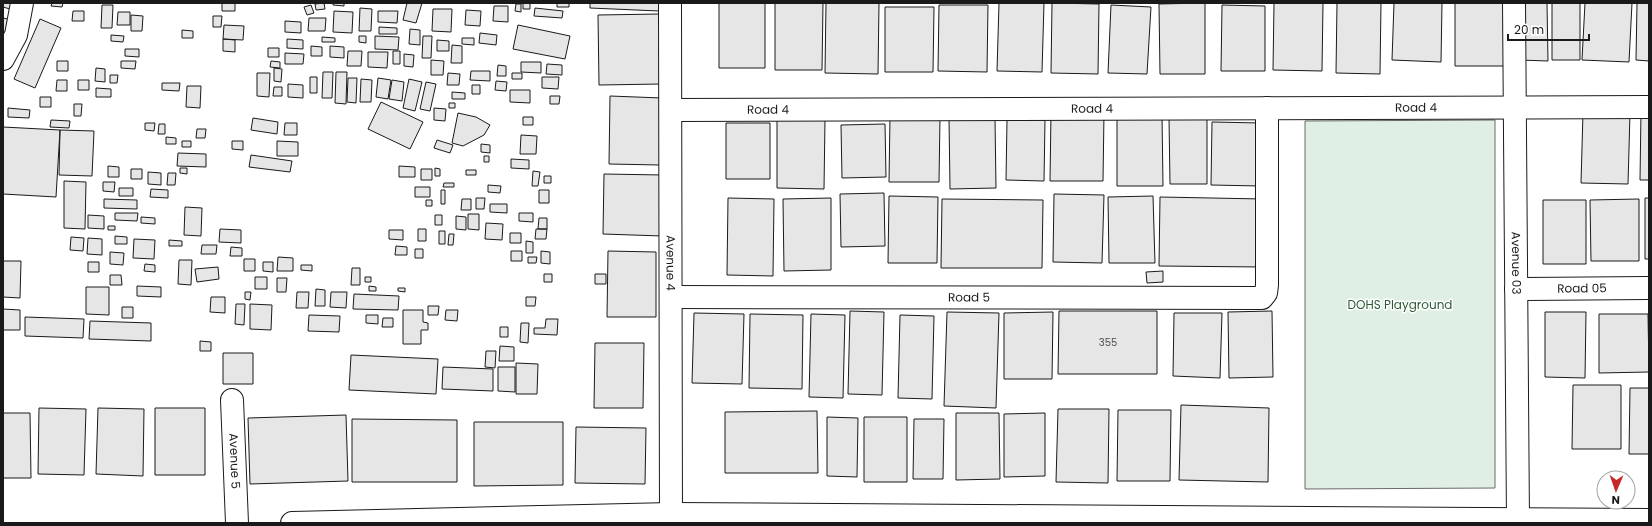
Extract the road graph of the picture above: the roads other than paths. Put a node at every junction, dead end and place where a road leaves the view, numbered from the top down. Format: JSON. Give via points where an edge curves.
{"nodes":[{"id":1,"x":22,"y":3,"type":"edge"},
{"id":2,"x":670,"y":3,"type":"edge"},
{"id":3,"x":1514,"y":3,"type":"edge"},
{"id":4,"x":3,"y":59,"type":"edge"},
{"id":5,"x":1649,"y":107,"type":"edge"},
{"id":6,"x":1267,"y":108,"type":"junction"},
{"id":7,"x":1514,"y":109,"type":"junction"},
{"id":8,"x":670,"y":110,"type":"junction"},
{"id":9,"x":1649,"y":288,"type":"edge"},
{"id":10,"x":1516,"y":289,"type":"junction"},
{"id":11,"x":671,"y":297,"type":"junction"},
{"id":12,"x":232,"y":400,"type":"dead end"},
{"id":13,"x":671,"y":519,"type":"edge"},
{"id":14,"x":1649,"y":520,"type":"edge"},
{"id":15,"x":1518,"y":521,"type":"edge"},
{"id":16,"x":237,"y":523,"type":"edge"},
{"id":17,"x":292,"y":523,"type":"edge"}],
"edges":[{"from":1,"to":4,"type":"street","via":[[16,35]]},
{"from":2,"to":8,"type":"street","name":"Avenue 4"},
{"from":3,"to":7,"type":"street","name":"Avenue 03"},
{"from":5,"to":7,"type":"street","name":"Road 4"},
{"from":6,"to":7,"type":"street","name":"Road 4"},
{"from":6,"to":8,"type":"street","name":"Road 4"},
{"from":6,"to":11,"type":"street","name":"Road 5","via":[[1267,285],[1262,298]]},
{"from":7,"to":10,"type":"street","name":"Avenue 03"},
{"from":8,"to":11,"type":"street","name":"Avenue 4"},
{"from":9,"to":10,"type":"street","name":"Road 05"},
{"from":10,"to":15,"type":"street","name":"Avenue 03"},
{"from":11,"to":13,"type":"street","name":"Avenue 4"},
{"from":12,"to":16,"type":"street","name":"Avenue 5"},
{"from":13,"to":15,"type":"street"},
{"from":13,"to":17,"type":"street"},
{"from":14,"to":15,"type":"street"}]}
